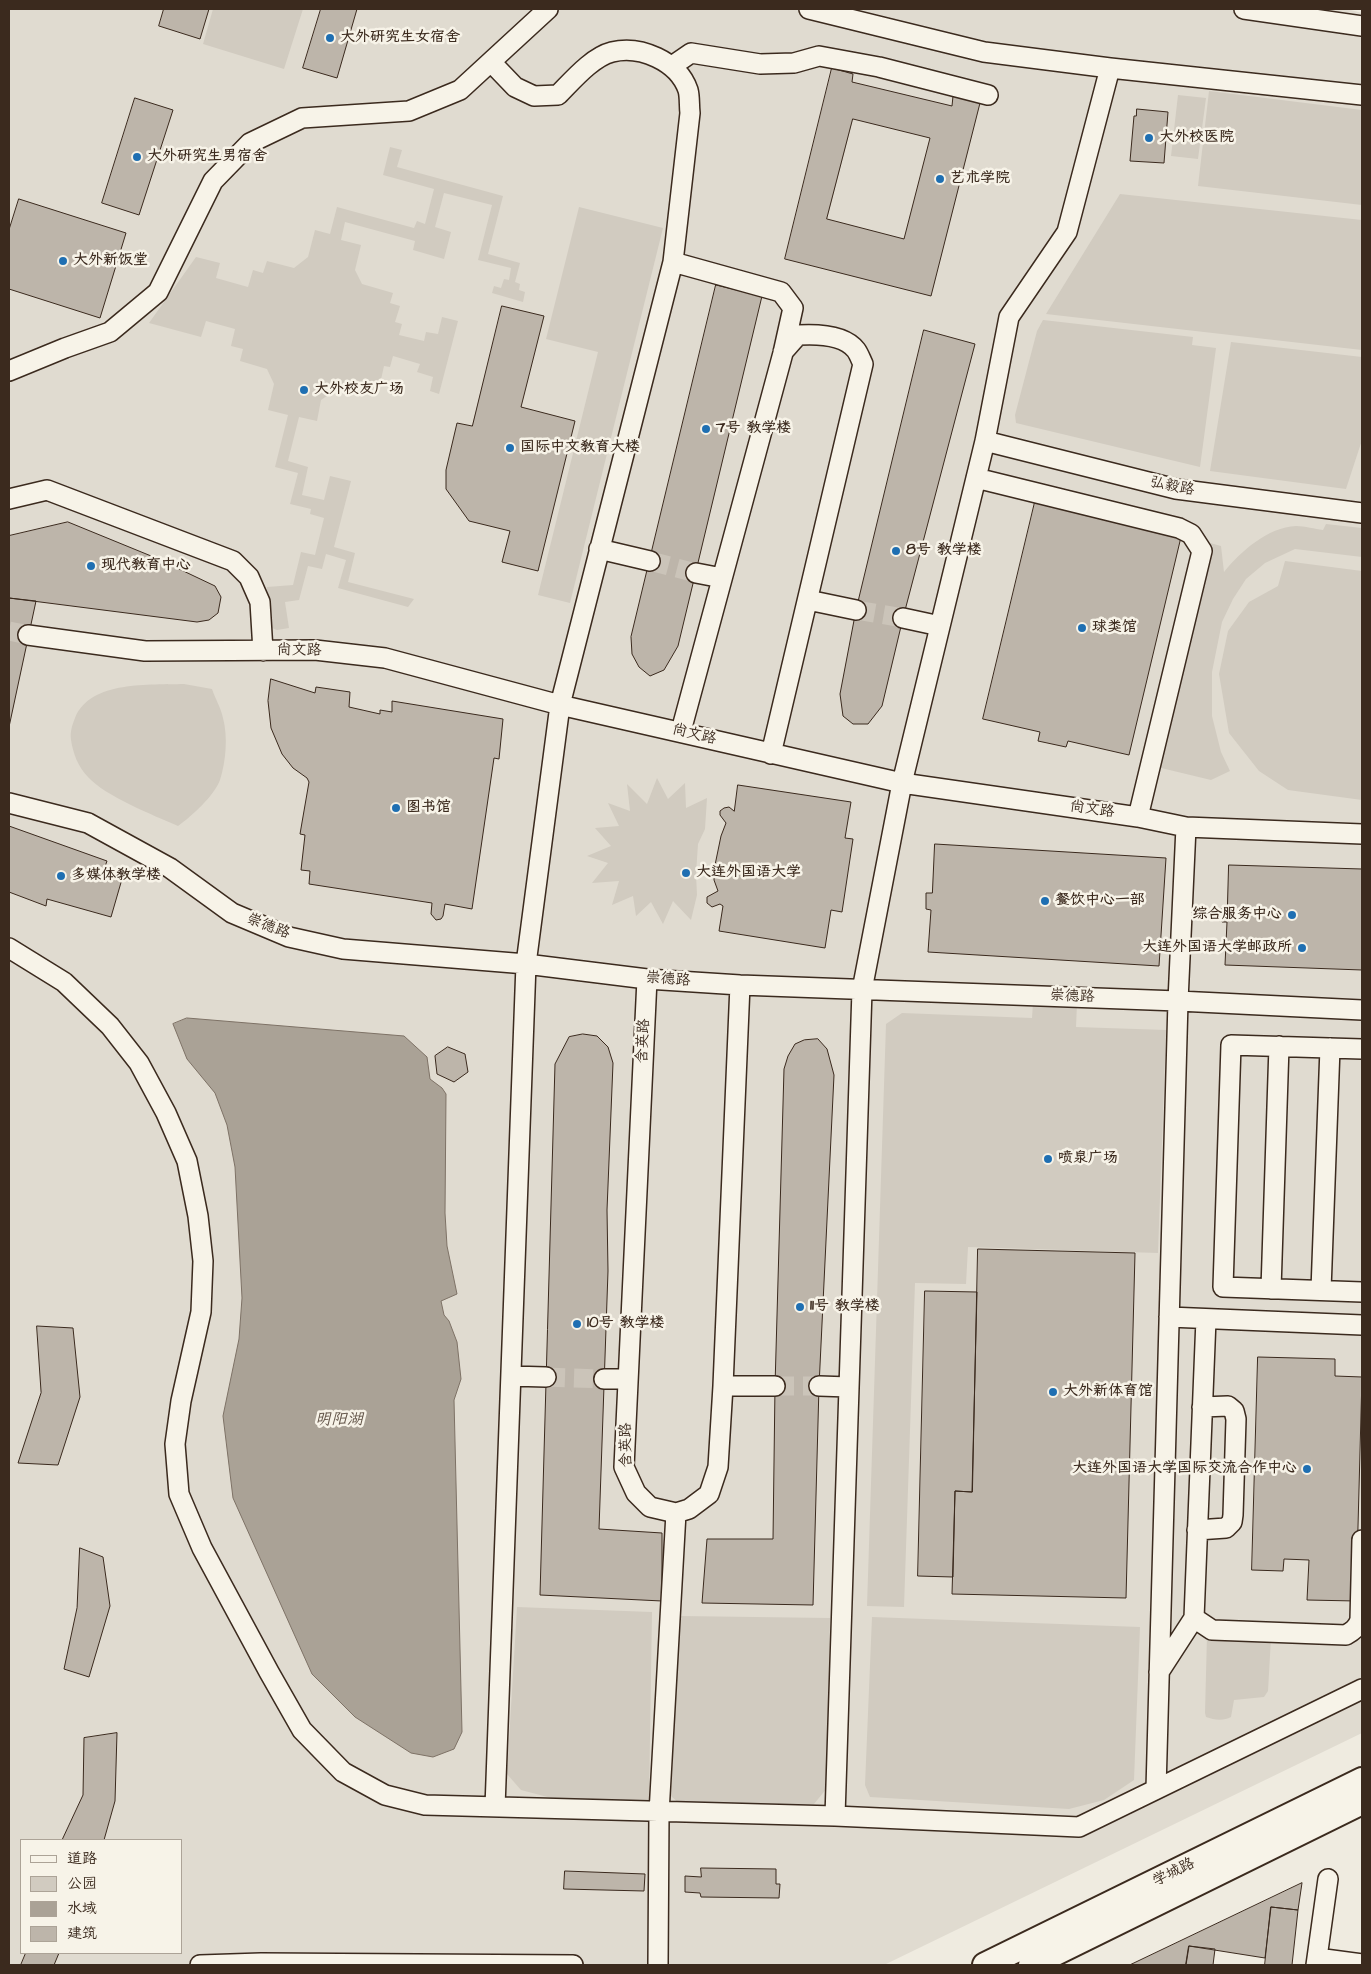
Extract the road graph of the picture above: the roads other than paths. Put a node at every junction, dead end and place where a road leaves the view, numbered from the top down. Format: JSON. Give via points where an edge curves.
{"nodes":[{"id":1,"x":548,"y":9,"type":"edge"},
{"id":2,"x":809,"y":9,"type":"edge"},
{"id":3,"x":1244,"y":9,"type":"edge"},
{"id":4,"x":1362,"y":26,"type":"edge"},
{"id":5,"x":491,"y":62,"type":"junction"},
{"id":6,"x":672,"y":66,"type":"junction"},
{"id":7,"x":1110,"y":68,"type":"junction"},
{"id":8,"x":988,"y":95,"type":"dead end"},
{"id":9,"x":1362,"y":96,"type":"edge"},
{"id":10,"x":672,"y":262,"type":"junction"},
{"id":11,"x":782,"y":353,"type":"junction"},
{"id":12,"x":9,"y":372,"type":"edge"},
{"id":13,"x":986,"y":441,"type":"junction"},
{"id":14,"x":976,"y":478,"type":"junction"},
{"id":15,"x":9,"y":499,"type":"edge"},
{"id":16,"x":1362,"y":511,"type":"edge"},
{"id":17,"x":600,"y":549,"type":"junction"},
{"id":18,"x":650,"y":561,"type":"tunnel mouth"},
{"id":19,"x":696,"y":573,"type":"tunnel mouth"},
{"id":20,"x":722,"y":578,"type":"junction"},
{"id":21,"x":808,"y":600,"type":"junction"},
{"id":22,"x":856,"y":610,"type":"tunnel mouth"},
{"id":23,"x":904,"y":618,"type":"tunnel mouth"},
{"id":24,"x":940,"y":626,"type":"junction"},
{"id":25,"x":28,"y":635,"type":"tunnel mouth"},
{"id":26,"x":263,"y":650,"type":"junction"},
{"id":27,"x":560,"y":705,"type":"junction"},
{"id":28,"x":681,"y":731,"type":"junction"},
{"id":29,"x":770,"y":754,"type":"junction"},
{"id":30,"x":902,"y":783,"type":"junction"},
{"id":31,"x":9,"y":803,"type":"edge"},
{"id":32,"x":1138,"y":817,"type":"junction"},
{"id":33,"x":1186,"y":827,"type":"junction"},
{"id":34,"x":1362,"y":834,"type":"edge"},
{"id":35,"x":9,"y":948,"type":"edge"},
{"id":36,"x":526,"y":964,"type":"junction"},
{"id":37,"x":647,"y":979,"type":"junction"},
{"id":38,"x":740,"y":984,"type":"junction"},
{"id":39,"x":862,"y":990,"type":"junction"},
{"id":40,"x":1178,"y":1001,"type":"junction"},
{"id":41,"x":1362,"y":1010,"type":"edge"},
{"id":42,"x":1279,"y":1046,"type":"junction"},
{"id":43,"x":1330,"y":1048,"type":"junction"},
{"id":44,"x":1362,"y":1049,"type":"edge"},
{"id":45,"x":1272,"y":1289,"type":"junction"},
{"id":46,"x":1321,"y":1290,"type":"junction"},
{"id":47,"x":1362,"y":1292,"type":"edge"},
{"id":48,"x":1169,"y":1318,"type":"junction"},
{"id":49,"x":1206,"y":1319,"type":"junction"},
{"id":50,"x":1362,"y":1325,"type":"edge"},
{"id":51,"x":511,"y":1376,"type":"junction"},
{"id":52,"x":546,"y":1377,"type":"tunnel mouth"},
{"id":53,"x":604,"y":1379,"type":"tunnel mouth"},
{"id":54,"x":628,"y":1380,"type":"junction"},
{"id":55,"x":723,"y":1386,"type":"junction"},
{"id":56,"x":775,"y":1386,"type":"tunnel mouth"},
{"id":57,"x":819,"y":1386,"type":"tunnel mouth"},
{"id":58,"x":849,"y":1387,"type":"junction"},
{"id":59,"x":1202,"y":1407,"type":"junction"},
{"id":60,"x":676,"y":1513,"type":"junction"},
{"id":61,"x":1197,"y":1530,"type":"junction"},
{"id":62,"x":1362,"y":1540,"type":"edge"},
{"id":63,"x":1194,"y":1618,"type":"junction"},
{"id":64,"x":1159,"y":1672,"type":"junction"},
{"id":65,"x":1362,"y":1689,"type":"edge"},
{"id":66,"x":1362,"y":1780,"type":"edge"},
{"id":67,"x":1156,"y":1789,"type":"junction"},
{"id":68,"x":1362,"y":1802,"type":"edge"},
{"id":69,"x":495,"y":1807,"type":"junction"},
{"id":70,"x":659,"y":1813,"type":"junction"},
{"id":71,"x":835,"y":1816,"type":"junction"},
{"id":72,"x":1328,"y":1879,"type":"dead end"},
{"id":73,"x":1317,"y":1962,"type":"edge"},
{"id":74,"x":1362,"y":1964,"type":"edge"},
{"id":75,"x":200,"y":1965,"type":"edge"},
{"id":76,"x":573,"y":1965,"type":"edge"},
{"id":77,"x":658,"y":1965,"type":"edge"},
{"id":78,"x":985,"y":1965,"type":"edge"},
{"id":79,"x":1031,"y":1965,"type":"edge"}],
"edges":[{"from":1,"to":5,"type":"street"},
{"from":2,"to":7,"type":"street","via":[[984,52]]},
{"from":3,"to":4,"type":"street"},
{"from":5,"to":6,"type":"street","via":[[515,87],[534,96],[558,95],[590,64],[611,52],[643,51]]},
{"from":5,"to":12,"type":"street","via":[[460,90],[409,111],[302,118],[250,143],[213,181],[158,292],[110,332]]},
{"from":6,"to":8,"type":"street","via":[[691,53],[760,64],[794,63],[818,56],[879,67]]},
{"from":6,"to":10,"type":"street","via":[[687,89],[690,113]]},
{"from":7,"to":9,"type":"street"},
{"from":7,"to":13,"type":"street","via":[[1067,232],[1009,317]]},
{"from":10,"to":11,"type":"street","via":[[781,292],[793,308]]},
{"from":10,"to":17,"type":"street"},
{"from":11,"to":20,"type":"street"},
{"from":11,"to":21,"type":"street","via":[[798,335],[826,336],[845,341],[855,349],[863,364]]},
{"from":13,"to":14,"type":"street"},
{"from":13,"to":16,"type":"street","name":"弘毅路","via":[[1176,489]]},
{"from":14,"to":24,"type":"street"},
{"from":14,"to":32,"type":"street","via":[[1180,528],[1191,534],[1202,551]]},
{"from":15,"to":26,"type":"street","via":[[47,490],[233,561],[250,577],[260,602]]},
{"from":17,"to":18,"type":"street"},
{"from":17,"to":27,"type":"street"},
{"from":19,"to":20,"type":"street"},
{"from":20,"to":28,"type":"street"},
{"from":21,"to":22,"type":"street"},
{"from":21,"to":29,"type":"street"},
{"from":23,"to":24,"type":"street"},
{"from":24,"to":30,"type":"street"},
{"from":25,"to":26,"type":"street","name":"尚文路","via":[[145,651]]},
{"from":26,"to":27,"type":"street","name":"尚文路","via":[[315,650],[385,658]]},
{"from":27,"to":28,"type":"street","name":"尚文路"},
{"from":27,"to":36,"type":"street"},
{"from":28,"to":29,"type":"street","name":"尚文路"},
{"from":29,"to":30,"type":"street","name":"尚文路"},
{"from":30,"to":32,"type":"street","name":"尚文路"},
{"from":30,"to":39,"type":"street"},
{"from":31,"to":36,"type":"street","name":"崇德路","via":[[88,823],[170,868],[232,913],[289,937],[343,949]]},
{"from":32,"to":33,"type":"street","name":"尚文路"},
{"from":33,"to":34,"type":"street","name":"尚文路"},
{"from":33,"to":40,"type":"street"},
{"from":35,"to":69,"type":"street","via":[[64,982],[110,1026],[139,1063],[187,1161],[203,1261],[201,1312],[181,1400],[175,1444],[179,1494],[202,1548],[269,1672],[302,1730],[343,1772],[385,1795],[425,1805]]},
{"from":36,"to":37,"type":"street","name":"崇德路"},
{"from":36,"to":51,"type":"street"},
{"from":37,"to":38,"type":"street","name":"崇德路"},
{"from":37,"to":54,"type":"street","name":"含英路"},
{"from":38,"to":39,"type":"street","name":"崇德路"},
{"from":38,"to":55,"type":"street"},
{"from":39,"to":40,"type":"street","name":"崇德路"},
{"from":39,"to":58,"type":"street"},
{"from":40,"to":41,"type":"street","name":"崇德路"},
{"from":40,"to":48,"type":"street"},
{"from":42,"to":43,"type":"street"},
{"from":42,"to":45,"type":"street"},
{"from":42,"to":45,"type":"street","via":[[1231,1045],[1223,1278],[1223,1288]]},
{"from":43,"to":44,"type":"street"},
{"from":43,"to":46,"type":"street"},
{"from":45,"to":46,"type":"street"},
{"from":46,"to":47,"type":"street"},
{"from":48,"to":49,"type":"street"},
{"from":48,"to":64,"type":"street"},
{"from":49,"to":50,"type":"street"},
{"from":49,"to":59,"type":"street"},
{"from":51,"to":52,"type":"street"},
{"from":51,"to":69,"type":"street"},
{"from":53,"to":54,"type":"street"},
{"from":54,"to":60,"type":"street","name":"含英路","via":[[624,1467],[636,1493],[650,1507]]},
{"from":55,"to":56,"type":"street"},
{"from":55,"to":60,"type":"street","via":[[718,1467],[709,1494],[689,1510]]},
{"from":57,"to":58,"type":"street"},
{"from":58,"to":71,"type":"street"},
{"from":59,"to":61,"type":"street"},
{"from":59,"to":61,"type":"street","via":[[1228,1406],[1234,1411],[1234,1514],[1226,1528]]},
{"from":60,"to":70,"type":"street"},
{"from":61,"to":63,"type":"street"},
{"from":62,"to":63,"type":"street","via":[[1360,1620],[1357,1627],[1346,1635],[1212,1630]]},
{"from":63,"to":64,"type":"street"},
{"from":64,"to":67,"type":"street"},
{"from":65,"to":67,"type":"street"},
{"from":66,"to":78,"type":"main road","name":"学城路"},
{"from":67,"to":71,"type":"street","via":[[1078,1827]]},
{"from":68,"to":79,"type":"main road","name":"学城路"},
{"from":69,"to":70,"type":"street"},
{"from":70,"to":71,"type":"street"},
{"from":70,"to":77,"type":"street"},
{"from":72,"to":73,"type":"street"},
{"from":73,"to":74,"type":"street"},
{"from":75,"to":76,"type":"street","via":[[261,1962]]}]}
